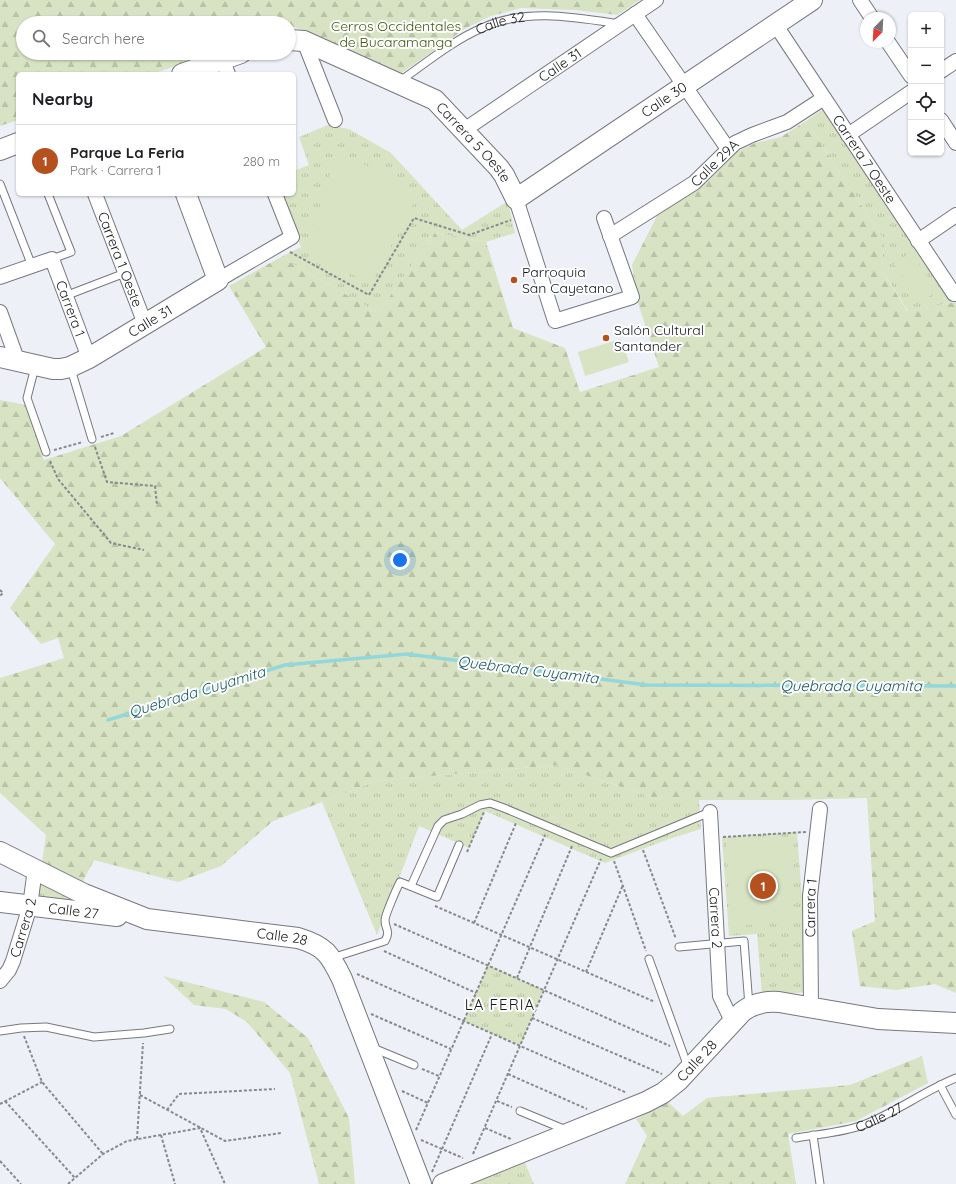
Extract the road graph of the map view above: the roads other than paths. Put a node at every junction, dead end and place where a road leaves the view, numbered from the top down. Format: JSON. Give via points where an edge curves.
{"nodes":[{"id":1,"x":656,"y":0,"type":"edge"},
{"id":2,"x":812,"y":0,"type":"edge"},
{"id":3,"x":860,"y":0,"type":"edge"},
{"id":4,"x":868,"y":12,"type":"edge"},
{"id":5,"x":635,"y":14,"type":"junction"},
{"id":6,"x":620,"y":24,"type":"junction"},
{"id":7,"x":776,"y":24,"type":"junction"},
{"id":8,"x":297,"y":41,"type":"edge"},
{"id":9,"x":892,"y":48,"type":"edge"},
{"id":10,"x":233,"y":60,"type":"edge"},
{"id":11,"x":956,"y":61,"type":"edge"},
{"id":12,"x":225,"y":67,"type":"edge"},
{"id":13,"x":944,"y":69,"type":"edge"},
{"id":14,"x":194,"y":72,"type":"edge"},
{"id":15,"x":908,"y":72,"type":"edge"},
{"id":16,"x":397,"y":82,"type":"junction"},
{"id":17,"x":684,"y":86,"type":"junction"},
{"id":18,"x":908,"y":94,"type":"edge"},
{"id":19,"x":824,"y":98,"type":"junction"},
{"id":20,"x":335,"y":120,"type":"dead end"},
{"id":21,"x":944,"y":125,"type":"edge"},
{"id":22,"x":464,"y":130,"type":"junction"},
{"id":23,"x":848,"y":135,"type":"junction"},
{"id":24,"x":956,"y":143,"type":"edge"},
{"id":25,"x":16,"y":144,"type":"edge"},
{"id":26,"x":728,"y":149,"type":"junction"},
{"id":27,"x":0,"y":150,"type":"edge"},
{"id":28,"x":0,"y":184,"type":"edge"},
{"id":29,"x":49,"y":196,"type":"edge"},
{"id":30,"x":96,"y":196,"type":"edge"},
{"id":31,"x":187,"y":196,"type":"edge"},
{"id":32,"x":276,"y":196,"type":"edge"},
{"id":33,"x":519,"y":207,"type":"junction"},
{"id":34,"x":956,"y":215,"type":"edge"},
{"id":35,"x":604,"y":218,"type":"dead end"},
{"id":36,"x":610,"y":236,"type":"junction"},
{"id":37,"x":918,"y":241,"type":"junction"},
{"id":38,"x":52,"y":259,"type":"junction"},
{"id":39,"x":32,"y":266,"type":"junction"},
{"id":40,"x":125,"y":273,"type":"junction"},
{"id":41,"x":0,"y":278,"type":"edge"},
{"id":42,"x":218,"y":280,"type":"junction"},
{"id":43,"x":955,"y":294,"type":"edge"},
{"id":44,"x":65,"y":296,"type":"junction"},
{"id":45,"x":0,"y":312,"type":"edge"},
{"id":46,"x":145,"y":324,"type":"junction"},
{"id":47,"x":89,"y":358,"type":"junction"},
{"id":48,"x":18,"y":361,"type":"edge"},
{"id":49,"x":70,"y":367,"type":"junction"},
{"id":50,"x":92,"y":439,"type":"road end"},
{"id":51,"x":46,"y":452,"type":"road end"},
{"id":52,"x":820,"y":809,"type":"dead end"},
{"id":53,"x":710,"y":812,"type":"joint"},
{"id":54,"x":459,"y":845,"type":"dead end"},
{"id":55,"x":0,"y":852,"type":"edge"},
{"id":56,"x":35,"y":869,"type":"junction"},
{"id":57,"x":411,"y":886,"type":"junction"},
{"id":58,"x":0,"y":902,"type":"edge"},
{"id":59,"x":30,"y":906,"type":"junction"},
{"id":60,"x":147,"y":919,"type":"junction"},
{"id":61,"x":717,"y":944,"type":"junction"},
{"id":62,"x":679,"y":947,"type":"road end"},
{"id":63,"x":331,"y":958,"type":"junction"},
{"id":64,"x":649,"y":960,"type":"road end"},
{"id":65,"x":1,"y":980,"type":"edge"},
{"id":66,"x":749,"y":1006,"type":"junction"},
{"id":67,"x":811,"y":1007,"type":"junction"},
{"id":68,"x":732,"y":1021,"type":"junction"},
{"id":69,"x":956,"y":1023,"type":"edge"},
{"id":70,"x":170,"y":1029,"type":"dead end"},
{"id":71,"x":0,"y":1031,"type":"edge"},
{"id":72,"x":368,"y":1046,"type":"junction"},
{"id":73,"x":414,"y":1065,"type":"road end"},
{"id":74,"x":683,"y":1067,"type":"junction"},
{"id":75,"x":956,"y":1078,"type":"edge"},
{"id":76,"x":940,"y":1085,"type":"junction"},
{"id":77,"x":520,"y":1111,"type":"road end"},
{"id":78,"x":956,"y":1115,"type":"edge"},
{"id":79,"x":571,"y":1132,"type":"junction"},
{"id":80,"x":813,"y":1135,"type":"junction"},
{"id":81,"x":796,"y":1138,"type":"dead end"},
{"id":82,"x":432,"y":1182,"type":"edge"},
{"id":83,"x":820,"y":1184,"type":"edge"}],
"edges":[{"from":1,"to":5,"type":"street","name":"Calle 31"},
{"from":2,"to":7,"type":"street","name":"Calle 30"},
{"from":3,"to":4,"type":"street"},
{"from":5,"to":6,"type":"street","name":"Calle 31"},
{"from":5,"to":17,"type":"street"},
{"from":6,"to":16,"type":"lane","name":"Calle 32","via":[[554,16],[511,19],[464,37]]},
{"from":6,"to":22,"type":"street","name":"Calle 31"},
{"from":7,"to":17,"type":"street","name":"Calle 30"},
{"from":7,"to":19,"type":"street","name":"Carrera 7 Oeste"},
{"from":8,"to":16,"type":"street","name":"Carrera 5 Oeste"},
{"from":8,"to":20,"type":"street"},
{"from":9,"to":15,"type":"street"},
{"from":10,"to":12,"type":"street"},
{"from":11,"to":13,"type":"street"},
{"from":12,"to":14,"type":"street"},
{"from":16,"to":22,"type":"street","name":"Carrera 5 Oeste","via":[[435,100]]},
{"from":17,"to":26,"type":"street"},
{"from":17,"to":33,"type":"street","name":"Calle 30"},
{"from":18,"to":23,"type":"street"},
{"from":19,"to":23,"type":"street","name":"Carrera 7 Oeste"},
{"from":19,"to":26,"type":"street","name":"Calle 29A","via":[[787,122],[741,140]]},
{"from":21,"to":24,"type":"street"},
{"from":22,"to":33,"type":"street","name":"Carrera 5 Oeste","via":[[504,175]]},
{"from":23,"to":37,"type":"street","name":"Carrera 7 Oeste"},
{"from":25,"to":27,"type":"street"},
{"from":26,"to":36,"type":"street","name":"Calle 29A","via":[[694,183]]},
{"from":28,"to":39,"type":"lane"},
{"from":29,"to":38,"type":"lane","via":[[71,252]]},
{"from":30,"to":40,"type":"street","name":"Carrera 1 Oeste"},
{"from":31,"to":42,"type":"street"},
{"from":32,"to":42,"type":"street","name":"Calle 31","via":[[292,236]]},
{"from":33,"to":36,"type":"street","name":"Carrera 5 Oeste","via":[[555,321],[632,297]]},
{"from":34,"to":37,"type":"street"},
{"from":35,"to":36,"type":"street"},
{"from":37,"to":43,"type":"street","name":"Carrera 7 Oeste"},
{"from":38,"to":39,"type":"street"},
{"from":38,"to":44,"type":"street","name":"Carrera 1"},
{"from":39,"to":41,"type":"street"},
{"from":40,"to":44,"type":"lane"},
{"from":40,"to":46,"type":"street","name":"Carrera 1 Oeste"},
{"from":42,"to":46,"type":"street","name":"Calle 31"},
{"from":44,"to":47,"type":"street","name":"Carrera 1"},
{"from":45,"to":48,"type":"street"},
{"from":46,"to":47,"type":"street","name":"Calle 31"},
{"from":47,"to":49,"type":"street","name":"Calle 31"},
{"from":48,"to":49,"type":"street","name":"Calle 31","via":[[53,369]]},
{"from":48,"to":51,"type":"lane","via":[[27,398]]},
{"from":49,"to":50,"type":"lane"},
{"from":52,"to":67,"type":"street","name":"Carrera 1","via":[[810,896]]},
{"from":53,"to":57,"type":"lane","via":[[640,841],[608,851],[490,803],[480,805],[444,820],[438,826]]},
{"from":53,"to":61,"type":"street","name":"Carrera 2"},
{"from":54,"to":57,"type":"lane","via":[[437,897]]},
{"from":55,"to":56,"type":"street","name":"Calle 28"},
{"from":56,"to":59,"type":"street","name":"Carrera 2"},
{"from":56,"to":60,"type":"street","name":"Calle 28","via":[[96,900]]},
{"from":57,"to":63,"type":"lane","via":[[400,882],[385,920],[388,931],[385,941]]},
{"from":58,"to":59,"type":"street","name":"Calle 27"},
{"from":59,"to":60,"type":"street","name":"Calle 27"},
{"from":59,"to":65,"type":"street","name":"Carrera 2","via":[[13,961]]},
{"from":60,"to":63,"type":"street","name":"Calle 28","via":[[298,938],[317,945]]},
{"from":61,"to":62,"type":"lane"},
{"from":61,"to":66,"type":"lane","via":[[744,941]]},
{"from":61,"to":68,"type":"street","name":"Carrera 2","via":[[720,996]]},
{"from":63,"to":72,"type":"street","name":"Calle 28","via":[[342,979]]},
{"from":64,"to":74,"type":"lane","via":[[667,1008]]},
{"from":66,"to":67,"type":"street","name":"Calle 28","via":[[770,1001]]},
{"from":66,"to":68,"type":"street","name":"Calle 28"},
{"from":67,"to":69,"type":"street","name":"Calle 28","via":[[878,1019]]},
{"from":68,"to":74,"type":"street","name":"Calle 28"},
{"from":70,"to":71,"type":"lane","via":[[94,1037],[46,1027]]},
{"from":72,"to":73,"type":"lane"},
{"from":72,"to":82,"type":"street","name":"Calle 28","via":[[410,1143]]},
{"from":74,"to":79,"type":"street","name":"Calle 28","via":[[663,1093]]},
{"from":75,"to":76,"type":"lane","name":"Calle 27"},
{"from":76,"to":78,"type":"lane"},
{"from":76,"to":80,"type":"lane","name":"Calle 27","via":[[864,1124]]},
{"from":77,"to":79,"type":"lane"},
{"from":79,"to":82,"type":"street","name":"Calle 28","via":[[484,1168]]},
{"from":80,"to":81,"type":"lane","name":"Calle 27"},
{"from":80,"to":83,"type":"lane"}]}
